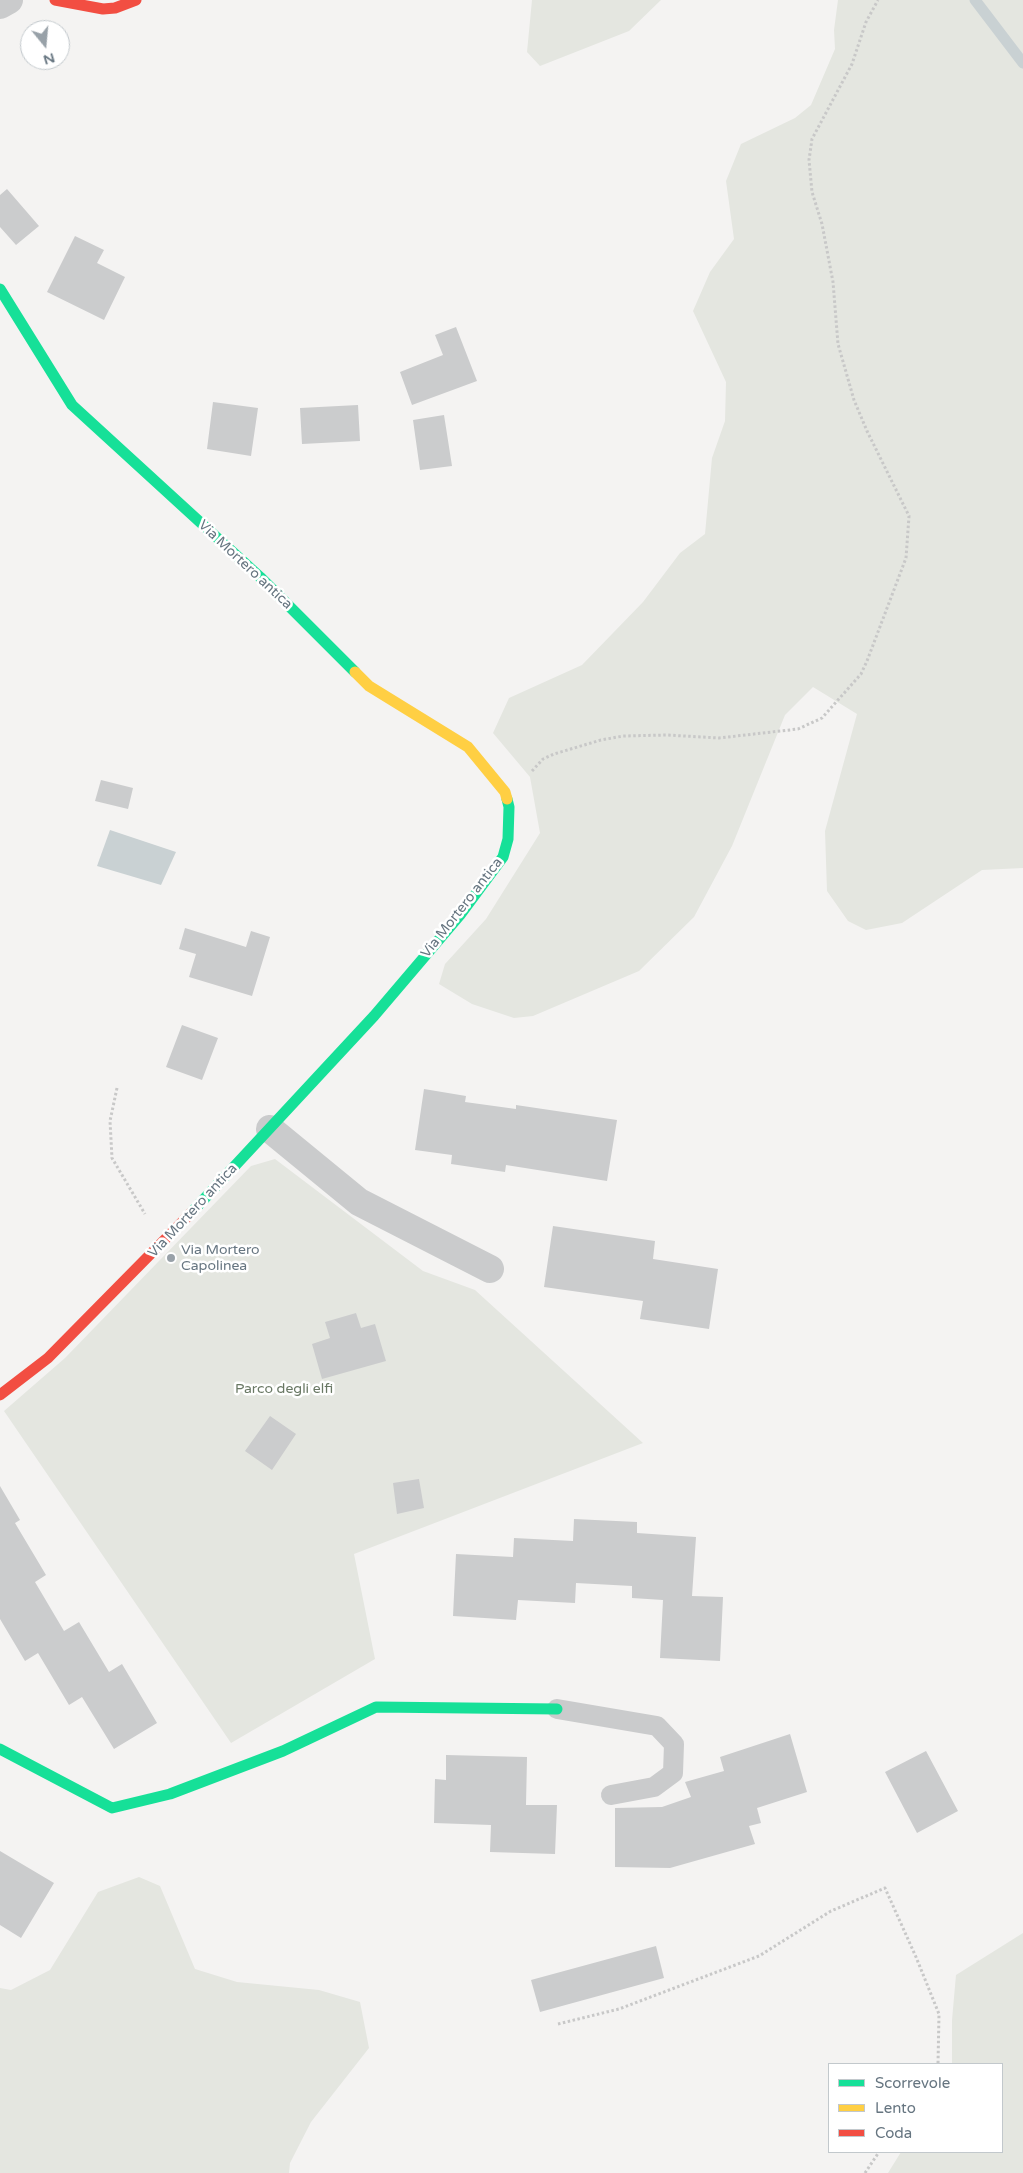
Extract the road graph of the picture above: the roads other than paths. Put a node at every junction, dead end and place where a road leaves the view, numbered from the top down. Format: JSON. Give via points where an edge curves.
{"nodes":[{"id":1,"x":9,"y":0,"type":"edge"},
{"id":2,"x":55,"y":0,"type":"edge"},
{"id":3,"x":136,"y":0,"type":"edge"},
{"id":4,"x":0,"y":6,"type":"edge"},
{"id":5,"x":0,"y":289,"type":"edge"},
{"id":6,"x":270,"y":1129,"type":"junction"},
{"id":7,"x":490,"y":1269,"type":"dead end"},
{"id":8,"x":0,"y":1395,"type":"edge"},
{"id":9,"x":557,"y":1708,"type":"joint"},
{"id":10,"x":0,"y":1749,"type":"edge"},
{"id":11,"x":611,"y":1795,"type":"dead end"}],
"edges":[{"from":1,"to":4,"type":"street"},
{"from":2,"to":3,"type":"street","via":[[103,9]]},
{"from":5,"to":6,"type":"street","name":"Via Mortero antica","via":[[72,405],[260,577],[369,686],[468,747],[504,792],[509,807],[508,839],[503,857],[492,872],[460,915],[374,1016]]},
{"from":6,"to":7,"type":"street","via":[[358,1202]]},
{"from":6,"to":8,"type":"street","name":"Via Mortero antica","via":[[162,1245],[48,1358]]},
{"from":9,"to":10,"type":"street","via":[[376,1707],[283,1751],[170,1794],[112,1808]]},
{"from":9,"to":11,"type":"lane","via":[[657,1726],[674,1744],[673,1773],[654,1787]]}]}
